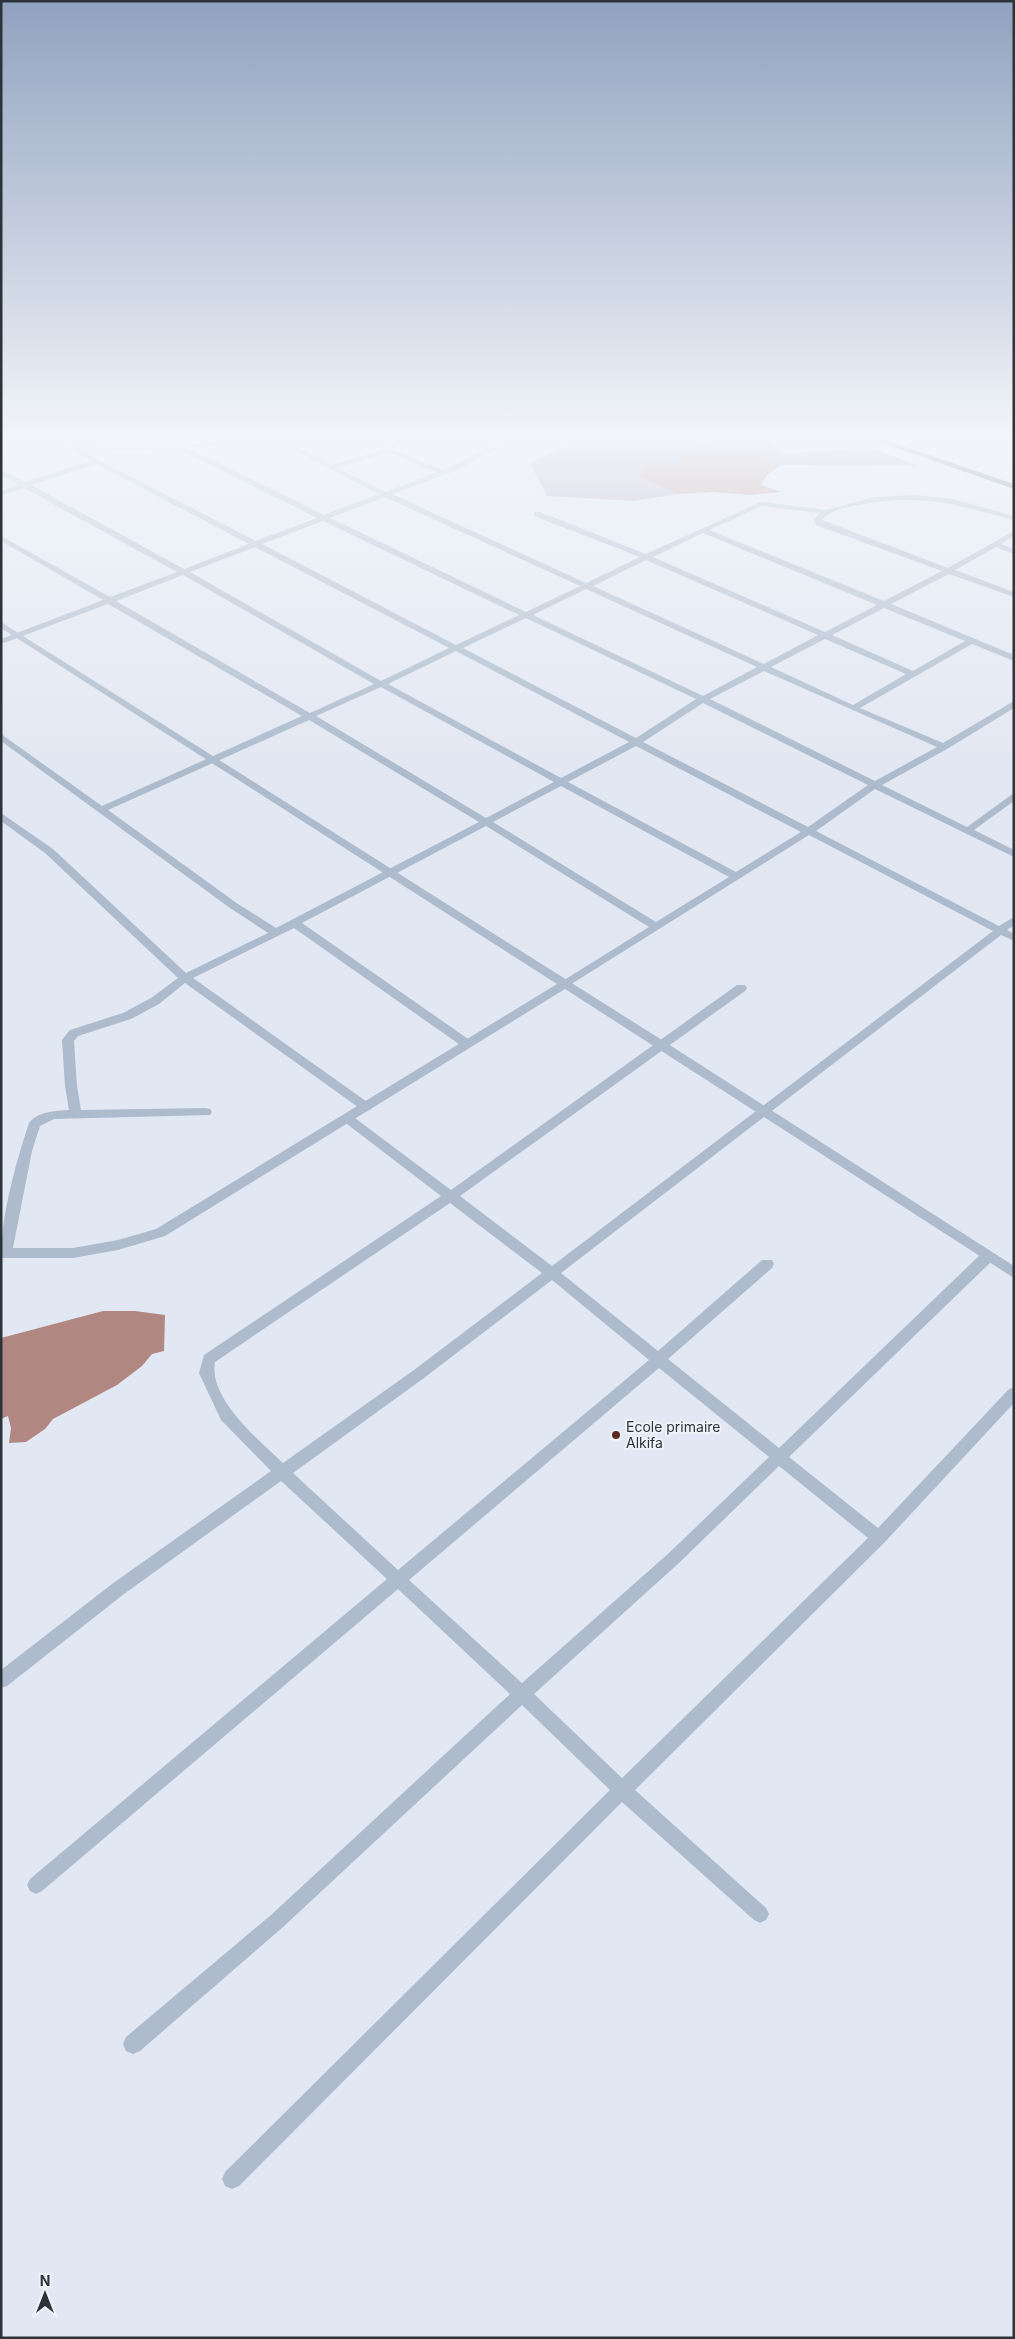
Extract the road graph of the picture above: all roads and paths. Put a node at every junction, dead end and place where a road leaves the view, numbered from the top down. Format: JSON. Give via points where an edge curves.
{"nodes":[{"id":1,"x":20,"y":549,"type":"edge"},
{"id":2,"x":142,"y":549,"type":"edge"},
{"id":3,"x":242,"y":549,"type":"edge"},
{"id":4,"x":265,"y":549,"type":"edge"},
{"id":5,"x":388,"y":549,"type":"edge"},
{"id":6,"x":506,"y":549,"type":"edge"},
{"id":7,"x":626,"y":549,"type":"edge"},
{"id":8,"x":663,"y":549,"type":"edge"},
{"id":9,"x":749,"y":549,"type":"edge"},
{"id":10,"x":892,"y":549,"type":"edge"},
{"id":11,"x":987,"y":549,"type":"edge"},
{"id":12,"x":646,"y":557,"type":"junction"},
{"id":13,"x":950,"y":570,"type":"junction"},
{"id":14,"x":184,"y":572,"type":"junction"},
{"id":15,"x":585,"y":586,"type":"junction"},
{"id":16,"x":1014,"y":594,"type":"edge"},
{"id":17,"x":108,"y":601,"type":"junction"},
{"id":18,"x":883,"y":605,"type":"junction"},
{"id":19,"x":524,"y":615,"type":"junction"},
{"id":20,"x":1,"y":624,"type":"edge"},
{"id":21,"x":18,"y":635,"type":"junction"},
{"id":22,"x":822,"y":635,"type":"junction"},
{"id":23,"x":971,"y":641,"type":"junction"},
{"id":24,"x":1,"y":642,"type":"edge"},
{"id":25,"x":456,"y":648,"type":"junction"},
{"id":26,"x":1014,"y":658,"type":"edge"},
{"id":27,"x":763,"y":666,"type":"junction"},
{"id":28,"x":911,"y":673,"type":"junction"},
{"id":29,"x":381,"y":684,"type":"junction"},
{"id":30,"x":703,"y":699,"type":"junction"},
{"id":31,"x":1014,"y":704,"type":"edge"},
{"id":32,"x":853,"y":708,"type":"junction"},
{"id":33,"x":310,"y":717,"type":"junction"},
{"id":34,"x":1,"y":737,"type":"edge"},
{"id":35,"x":636,"y":742,"type":"junction"},
{"id":36,"x":944,"y":747,"type":"junction"},
{"id":37,"x":212,"y":759,"type":"junction"},
{"id":38,"x":562,"y":780,"type":"junction"},
{"id":39,"x":874,"y":784,"type":"junction"},
{"id":40,"x":1014,"y":796,"type":"edge"},
{"id":41,"x":102,"y":809,"type":"junction"},
{"id":42,"x":1,"y":816,"type":"edge"},
{"id":43,"x":485,"y":822,"type":"junction"},
{"id":44,"x":809,"y":830,"type":"junction"},
{"id":45,"x":967,"y":831,"type":"junction"},
{"id":46,"x":1014,"y":854,"type":"edge"},
{"id":47,"x":390,"y":874,"type":"junction"},
{"id":48,"x":737,"y":877,"type":"junction"},
{"id":49,"x":1014,"y":920,"type":"edge"},
{"id":50,"x":295,"y":924,"type":"junction"},
{"id":51,"x":655,"y":926,"type":"junction"},
{"id":52,"x":999,"y":931,"type":"junction"},
{"id":53,"x":276,"y":933,"type":"junction"},
{"id":54,"x":1014,"y":938,"type":"edge"},
{"id":55,"x":185,"y":978,"type":"junction"},
{"id":56,"x":565,"y":984,"type":"junction"},
{"id":57,"x":741,"y":988,"type":"dead end"},
{"id":58,"x":467,"y":1044,"type":"junction"},
{"id":59,"x":661,"y":1045,"type":"junction"},
{"id":60,"x":366,"y":1107,"type":"junction"},
{"id":61,"x":761,"y":1111,"type":"junction"},
{"id":62,"x":206,"y":1112,"type":"dead end"},
{"id":63,"x":76,"y":1115,"type":"junction"},
{"id":64,"x":347,"y":1118,"type":"junction"},
{"id":65,"x":451,"y":1196,"type":"junction"},
{"id":66,"x":3,"y":1253,"type":"edge"},
{"id":67,"x":987,"y":1257,"type":"junction"},
{"id":68,"x":768,"y":1264,"type":"dead end"},
{"id":69,"x":552,"y":1273,"type":"junction"},
{"id":70,"x":1014,"y":1273,"type":"edge"},
{"id":71,"x":658,"y":1360,"type":"junction"},
{"id":72,"x":1014,"y":1393,"type":"edge"},
{"id":73,"x":777,"y":1457,"type":"junction"},
{"id":74,"x":283,"y":1473,"type":"junction"},
{"id":75,"x":879,"y":1538,"type":"junction"},
{"id":76,"x":399,"y":1578,"type":"junction"},
{"id":77,"x":1,"y":1680,"type":"edge"},
{"id":78,"x":522,"y":1694,"type":"junction"},
{"id":79,"x":622,"y":1790,"type":"junction"},
{"id":80,"x":36,"y":1885,"type":"dead end"},
{"id":81,"x":760,"y":1914,"type":"dead end"},
{"id":82,"x":133,"y":2044,"type":"dead end"},
{"id":83,"x":232,"y":2179,"type":"dead end"}],
"edges":[{"from":1,"to":17,"type":"street"},
{"from":2,"to":14,"type":"street"},
{"from":3,"to":14,"type":"street"},
{"from":4,"to":25,"type":"street"},
{"from":5,"to":19,"type":"street"},
{"from":6,"to":15,"type":"street"},
{"from":7,"to":12,"type":"street"},
{"from":8,"to":12,"type":"street"},
{"from":9,"to":18,"type":"street"},
{"from":10,"to":13,"type":"street"},
{"from":11,"to":13,"type":"street"},
{"from":12,"to":15,"type":"street"},
{"from":12,"to":22,"type":"street"},
{"from":13,"to":16,"type":"street"},
{"from":13,"to":18,"type":"street"},
{"from":14,"to":17,"type":"street"},
{"from":14,"to":29,"type":"street"},
{"from":15,"to":19,"type":"street"},
{"from":15,"to":27,"type":"street"},
{"from":17,"to":21,"type":"street"},
{"from":17,"to":33,"type":"street"},
{"from":18,"to":22,"type":"street"},
{"from":18,"to":23,"type":"street"},
{"from":19,"to":25,"type":"street"},
{"from":19,"to":30,"type":"street"},
{"from":20,"to":21,"type":"street"},
{"from":21,"to":24,"type":"street"},
{"from":21,"to":37,"type":"street"},
{"from":22,"to":27,"type":"street"},
{"from":22,"to":28,"type":"street"},
{"from":23,"to":26,"type":"street"},
{"from":23,"to":28,"type":"street"},
{"from":25,"to":29,"type":"street"},
{"from":25,"to":35,"type":"street"},
{"from":27,"to":30,"type":"street"},
{"from":27,"to":32,"type":"street"},
{"from":28,"to":32,"type":"street"},
{"from":29,"to":33,"type":"street"},
{"from":29,"to":38,"type":"street"},
{"from":30,"to":35,"type":"street"},
{"from":30,"to":39,"type":"street"},
{"from":31,"to":36,"type":"street"},
{"from":32,"to":36,"type":"street"},
{"from":33,"to":37,"type":"street"},
{"from":33,"to":43,"type":"street"},
{"from":34,"to":41,"type":"street"},
{"from":35,"to":38,"type":"street"},
{"from":35,"to":44,"type":"street"},
{"from":36,"to":39,"type":"street"},
{"from":37,"to":41,"type":"street"},
{"from":37,"to":47,"type":"street"},
{"from":38,"to":43,"type":"street"},
{"from":38,"to":48,"type":"street"},
{"from":39,"to":44,"type":"street"},
{"from":39,"to":45,"type":"street"},
{"from":40,"to":45,"type":"street"},
{"from":41,"to":53,"type":"street"},
{"from":42,"to":55,"type":"street","via":[[48,851]]},
{"from":43,"to":47,"type":"street"},
{"from":43,"to":51,"type":"street"},
{"from":44,"to":48,"type":"street"},
{"from":44,"to":52,"type":"street"},
{"from":45,"to":46,"type":"street"},
{"from":47,"to":50,"type":"street"},
{"from":47,"to":56,"type":"street"},
{"from":48,"to":51,"type":"street"},
{"from":49,"to":52,"type":"street"},
{"from":50,"to":53,"type":"street"},
{"from":50,"to":58,"type":"street"},
{"from":51,"to":56,"type":"street"},
{"from":52,"to":54,"type":"street"},
{"from":52,"to":61,"type":"street"},
{"from":53,"to":55,"type":"street"},
{"from":55,"to":60,"type":"street"},
{"from":55,"to":63,"type":"street","via":[[155,1002],[127,1016],[74,1033],[68,1040]]},
{"from":56,"to":58,"type":"street"},
{"from":56,"to":59,"type":"street"},
{"from":57,"to":59,"type":"street"},
{"from":58,"to":60,"type":"street"},
{"from":59,"to":61,"type":"street"},
{"from":59,"to":65,"type":"street"},
{"from":60,"to":64,"type":"street"},
{"from":61,"to":67,"type":"street"},
{"from":61,"to":69,"type":"street"},
{"from":62,"to":63,"type":"street"},
{"from":63,"to":66,"type":"street","via":[[52,1116],[35,1123]]},
{"from":64,"to":65,"type":"street"},
{"from":64,"to":66,"type":"street","via":[[160,1234],[73,1253]]},
{"from":65,"to":69,"type":"street"},
{"from":65,"to":74,"type":"street","via":[[209,1359],[206,1373],[226,1416]]},
{"from":67,"to":70,"type":"street"},
{"from":67,"to":73,"type":"street"},
{"from":68,"to":71,"type":"street"},
{"from":69,"to":71,"type":"street"},
{"from":69,"to":74,"type":"street"},
{"from":71,"to":73,"type":"street"},
{"from":71,"to":76,"type":"street"},
{"from":72,"to":75,"type":"street"},
{"from":73,"to":75,"type":"street"},
{"from":73,"to":78,"type":"street","via":[[675,1557]]},
{"from":74,"to":76,"type":"street"},
{"from":74,"to":77,"type":"street","via":[[118,1589]]},
{"from":75,"to":79,"type":"street"},
{"from":76,"to":78,"type":"street"},
{"from":76,"to":80,"type":"street"},
{"from":78,"to":79,"type":"street"},
{"from":78,"to":82,"type":"street","via":[[277,1921]]},
{"from":79,"to":81,"type":"street"},
{"from":79,"to":83,"type":"street"}]}
